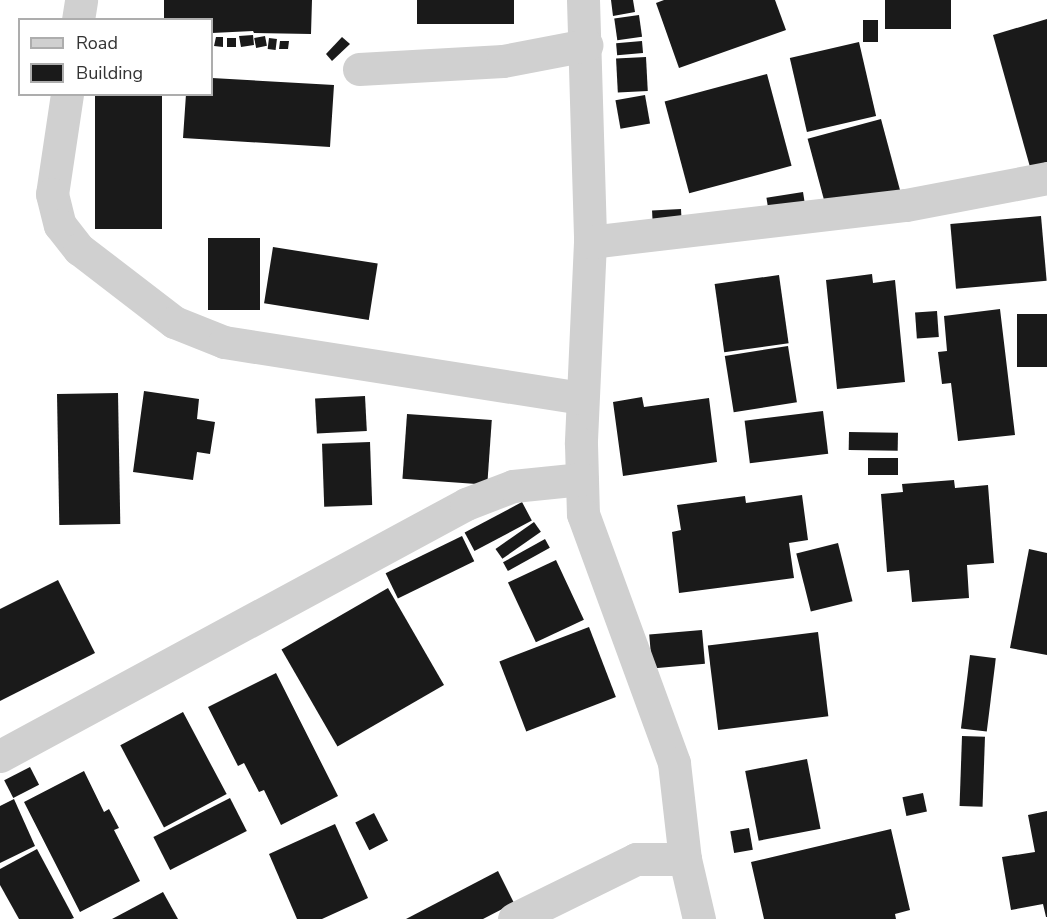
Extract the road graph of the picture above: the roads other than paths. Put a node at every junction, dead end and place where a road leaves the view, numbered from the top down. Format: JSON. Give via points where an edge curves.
{"nodes":[{"id":1,"x":81,"y":0,"type":"edge"},
{"id":2,"x":583,"y":0,"type":"edge"},
{"id":3,"x":78,"y":18,"type":"edge"},
{"id":4,"x":586,"y":45,"type":"junction"},
{"id":5,"x":359,"y":69,"type":"dead end"},
{"id":6,"x":67,"y":96,"type":"edge"},
{"id":7,"x":1047,"y":178,"type":"edge"},
{"id":8,"x":590,"y":242,"type":"junction"},
{"id":9,"x":582,"y":398,"type":"junction"},
{"id":10,"x":582,"y":479,"type":"junction"},
{"id":11,"x":0,"y":756,"type":"edge"},
{"id":12,"x":685,"y":859,"type":"junction"},
{"id":13,"x":514,"y":919,"type":"edge"},
{"id":14,"x":699,"y":919,"type":"edge"}],
"edges":[{"from":1,"to":3,"type":"street"},
{"from":2,"to":4,"type":"street"},
{"from":4,"to":5,"type":"street","via":[[503,61]]},
{"from":4,"to":8,"type":"street"},
{"from":6,"to":9,"type":"street","via":[[52,194],[60,225],[79,249],[174,321],[224,342]]},
{"from":7,"to":8,"type":"street","via":[[906,205]]},
{"from":8,"to":9,"type":"street"},
{"from":9,"to":10,"type":"street"},
{"from":10,"to":11,"type":"street","via":[[513,486],[466,504]]},
{"from":10,"to":12,"type":"street","via":[[583,514],[674,763]]},
{"from":12,"to":13,"type":"street","via":[[636,859]]},
{"from":12,"to":14,"type":"street"}]}
